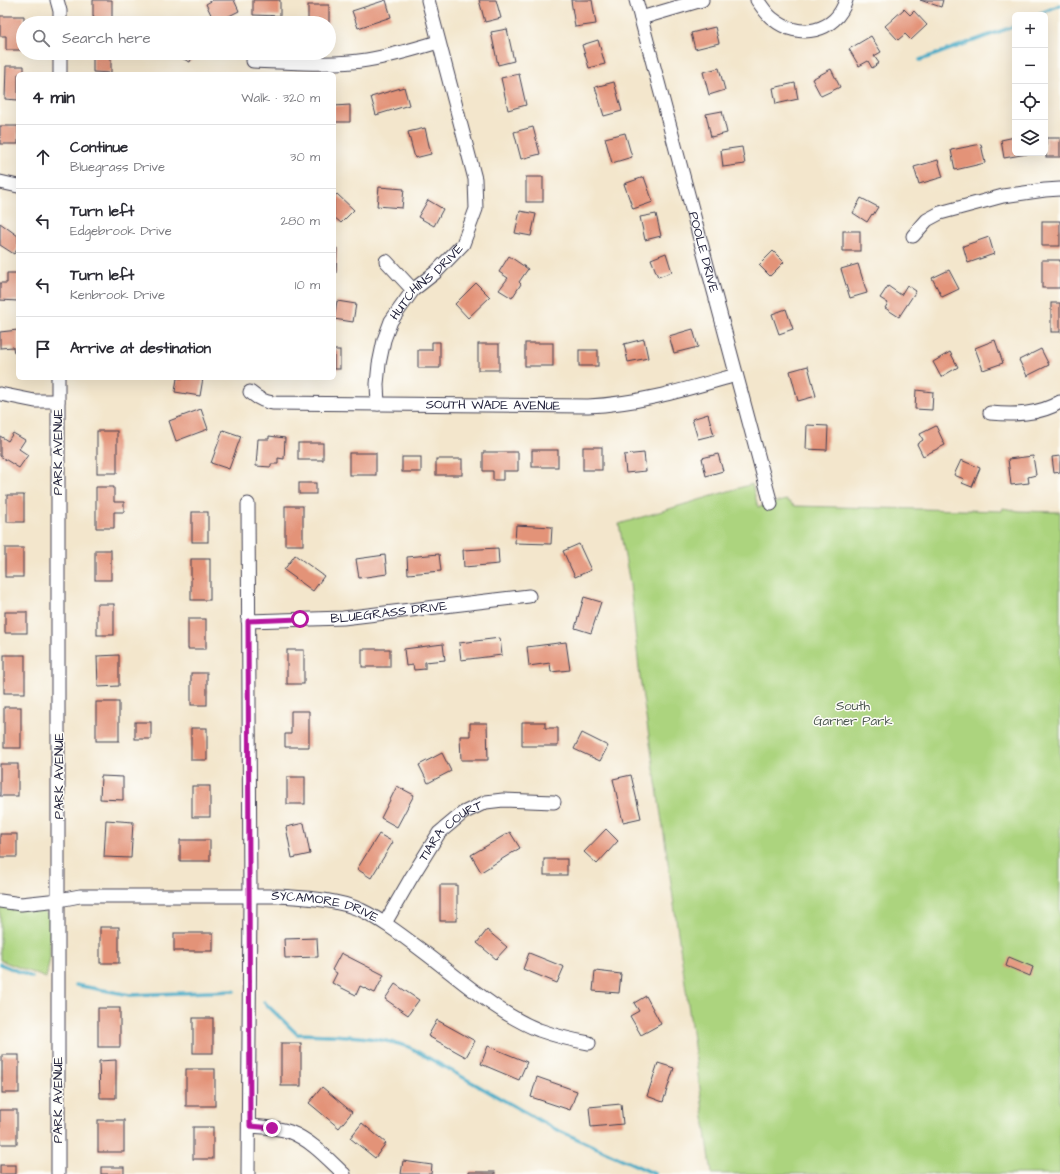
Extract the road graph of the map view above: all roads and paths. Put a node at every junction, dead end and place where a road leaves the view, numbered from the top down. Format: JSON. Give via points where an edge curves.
{"nodes":[{"id":1,"x":57,"y":0,"type":"edge"},
{"id":2,"x":428,"y":0,"type":"edge"},
{"id":3,"x":636,"y":0,"type":"edge"},
{"id":4,"x":702,"y":0,"type":"edge"},
{"id":5,"x":757,"y":0,"type":"edge"},
{"id":6,"x":846,"y":0,"type":"edge"},
{"id":7,"x":60,"y":16,"type":"edge"},
{"id":8,"x":641,"y":18,"type":"junction"},
{"id":9,"x":438,"y":42,"type":"junction"},
{"id":10,"x":60,"y":60,"type":"edge"},
{"id":11,"x":253,"y":61,"type":"dead end"},
{"id":12,"x":60,"y":72,"type":"edge"},
{"id":13,"x":0,"y":182,"type":"edge"},
{"id":14,"x":16,"y":186,"type":"edge"},
{"id":15,"x":1060,"y":189,"type":"edge"},
{"id":16,"x":913,"y":236,"type":"dead end"},
{"id":17,"x":386,"y":261,"type":"dead end"},
{"id":18,"x":413,"y":290,"type":"junction"},
{"id":19,"x":736,"y":375,"type":"junction"},
{"id":20,"x":58,"y":380,"type":"edge"},
{"id":21,"x":250,"y":392,"type":"dead end"},
{"id":22,"x":0,"y":394,"type":"edge"},
{"id":23,"x":58,"y":400,"type":"junction"},
{"id":24,"x":1060,"y":402,"type":"edge"},
{"id":25,"x":378,"y":404,"type":"junction"},
{"id":26,"x":990,"y":413,"type":"dead end"},
{"id":27,"x":248,"y":504,"type":"dead end"},
{"id":28,"x":772,"y":504,"type":"dead end"},
{"id":29,"x":529,"y":596,"type":"dead end"},
{"id":30,"x":248,"y":621,"type":"junction"},
{"id":31,"x":554,"y":802,"type":"dead end"},
{"id":32,"x":250,"y":897,"type":"junction"},
{"id":33,"x":59,"y":900,"type":"junction"},
{"id":34,"x":0,"y":901,"type":"edge"},
{"id":35,"x":385,"y":923,"type":"junction"},
{"id":36,"x":589,"y":1043,"type":"dead end"},
{"id":37,"x":250,"y":1126,"type":"junction"},
{"id":38,"x":58,"y":1174,"type":"edge"},
{"id":39,"x":248,"y":1174,"type":"edge"},
{"id":40,"x":344,"y":1174,"type":"edge"}],
"edges":[{"from":1,"to":7,"type":"street"},
{"from":2,"to":9,"type":"street","name":"HUTCHINS DRIVE"},
{"from":3,"to":8,"type":"street","name":"POOLE DRIVE"},
{"from":4,"to":8,"type":"street"},
{"from":5,"to":6,"type":"street","via":[[772,19],[783,26],[809,32],[820,29],[832,21]]},
{"from":8,"to":19,"type":"street","name":"POOLE DRIVE"},
{"from":9,"to":11,"type":"street","via":[[366,60]]},
{"from":9,"to":18,"type":"street","name":"HUTCHINS DRIVE","via":[[475,179],[476,209],[463,244],[436,272]]},
{"from":10,"to":12,"type":"street"},
{"from":13,"to":14,"type":"street"},
{"from":15,"to":16,"type":"street","via":[[1003,196],[940,213],[927,220]]},
{"from":17,"to":18,"type":"street"},
{"from":18,"to":25,"type":"street","name":"HUTCHINS DRIVE","via":[[391,321],[384,340],[378,377]]},
{"from":19,"to":25,"type":"street","name":"SOUTH WADE AVENUE","via":[[612,405]]},
{"from":19,"to":28,"type":"street","name":"POOLE DRIVE"},
{"from":20,"to":23,"type":"street","name":"PARK AVENUE"},
{"from":21,"to":25,"type":"street","name":"SOUTH WADE AVENUE","via":[[267,403]]},
{"from":22,"to":23,"type":"street","via":[[35,401]]},
{"from":23,"to":33,"type":"street","name":"PARK AVENUE"},
{"from":24,"to":26,"type":"street","via":[[1037,412],[1005,415]]},
{"from":27,"to":30,"type":"street"},
{"from":29,"to":30,"type":"street","name":"BLUEGRASS DRIVE","via":[[343,618]]},
{"from":30,"to":32,"type":"street"},
{"from":31,"to":35,"type":"street","name":"TIARA COURT","via":[[503,800],[486,802],[463,812],[439,833]]},
{"from":32,"to":33,"type":"street","name":"SYCAMORE DRIVE","via":[[80,896]]},
{"from":32,"to":35,"type":"street","name":"SYCAMORE DRIVE","via":[[310,898],[332,902],[360,910]]},
{"from":32,"to":37,"type":"street"},
{"from":33,"to":34,"type":"street","name":"SYCAMORE DRIVE","via":[[22,904]]},
{"from":33,"to":38,"type":"street","name":"PARK AVENUE"},
{"from":35,"to":36,"type":"street","name":"SYCAMORE DRIVE","via":[[513,1016],[563,1038]]},
{"from":37,"to":39,"type":"street"},
{"from":37,"to":40,"type":"street","via":[[289,1131],[320,1152]]}]}
